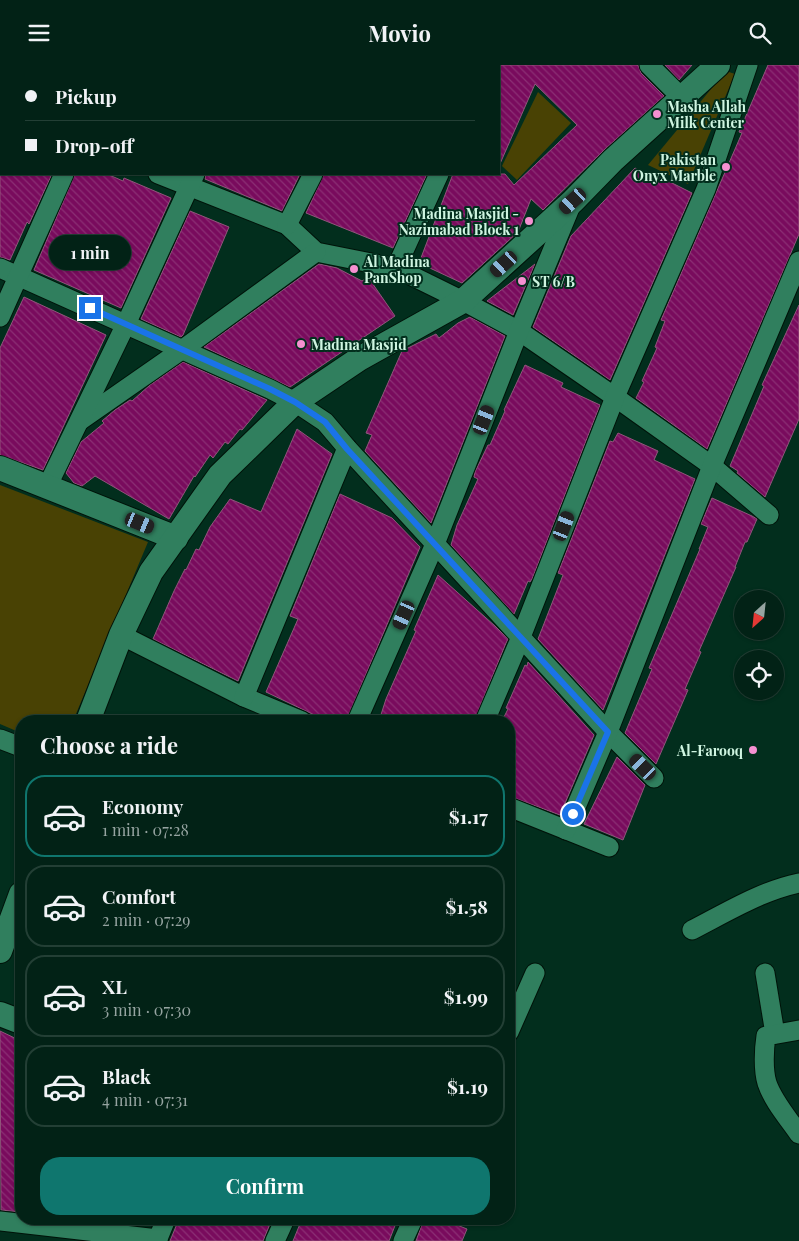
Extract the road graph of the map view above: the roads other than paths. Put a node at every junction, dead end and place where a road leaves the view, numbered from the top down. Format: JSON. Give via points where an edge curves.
{"nodes":[{"id":1,"x":649,"y":65,"type":"edge"},
{"id":2,"x":718,"y":65,"type":"edge"},
{"id":3,"x":748,"y":65,"type":"edge"},
{"id":4,"x":682,"y":98,"type":"junction"},
{"id":5,"x":64,"y":175,"type":"edge"},
{"id":6,"x":164,"y":175,"type":"edge"},
{"id":7,"x":312,"y":175,"type":"edge"},
{"id":8,"x":439,"y":175,"type":"edge"},
{"id":9,"x":192,"y":180,"type":"edge"},
{"id":10,"x":573,"y":201,"type":"junction"},
{"id":11,"x":287,"y":225,"type":"junction"},
{"id":12,"x":316,"y":252,"type":"junction"},
{"id":13,"x":799,"y":261,"type":"edge"},
{"id":14,"x":0,"y":268,"type":"edge"},
{"id":15,"x":396,"y":269,"type":"junction"},
{"id":16,"x":18,"y":275,"type":"junction"},
{"id":17,"x":463,"y":301,"type":"junction"},
{"id":18,"x":0,"y":317,"type":"edge"},
{"id":19,"x":126,"y":324,"type":"junction"},
{"id":20,"x":519,"y":331,"type":"junction"},
{"id":21,"x":184,"y":349,"type":"junction"},
{"id":22,"x":615,"y":397,"type":"junction"},
{"id":23,"x":295,"y":402,"type":"junction"},
{"id":24,"x":79,"y":421,"type":"junction"},
{"id":25,"x":347,"y":449,"type":"junction"},
{"id":26,"x":712,"y":467,"type":"junction"},
{"id":27,"x":0,"y":468,"type":"edge"},
{"id":28,"x":47,"y":487,"type":"junction"},
{"id":29,"x":769,"y":515,"type":"dead end"},
{"id":30,"x":176,"y":538,"type":"junction"},
{"id":31,"x":435,"y":544,"type":"junction"},
{"id":32,"x":120,"y":635,"type":"junction"},
{"id":33,"x":521,"y":637,"type":"junction"},
{"id":34,"x":244,"y":697,"type":"junction"},
{"id":35,"x":90,"y":715,"type":"edge"},
{"id":36,"x":288,"y":715,"type":"edge"},
{"id":37,"x":360,"y":715,"type":"edge"},
{"id":38,"x":488,"y":715,"type":"edge"},
{"id":39,"x":608,"y":732,"type":"junction"},
{"id":40,"x":0,"y":739,"type":"edge"},
{"id":41,"x":15,"y":745,"type":"edge"},
{"id":42,"x":654,"y":778,"type":"dead end"},
{"id":43,"x":515,"y":810,"type":"edge"},
{"id":44,"x":566,"y":831,"type":"junction"},
{"id":45,"x":609,"y":847,"type":"dead end"},
{"id":46,"x":799,"y":883,"type":"edge"},
{"id":47,"x":15,"y":910,"type":"edge"},
{"id":48,"x":692,"y":930,"type":"dead end"},
{"id":49,"x":0,"y":951,"type":"edge"},
{"id":50,"x":535,"y":973,"type":"dead end"},
{"id":51,"x":765,"y":973,"type":"dead end"},
{"id":52,"x":0,"y":1014,"type":"edge"},
{"id":53,"x":515,"y":1019,"type":"edge"},
{"id":54,"x":15,"y":1020,"type":"edge"},
{"id":55,"x":799,"y":1030,"type":"edge"},
{"id":56,"x":775,"y":1034,"type":"junction"},
{"id":57,"x":799,"y":1134,"type":"edge"},
{"id":58,"x":0,"y":1221,"type":"edge"},
{"id":59,"x":15,"y":1222,"type":"edge"},
{"id":60,"x":44,"y":1225,"type":"edge"},
{"id":61,"x":164,"y":1225,"type":"edge"},
{"id":62,"x":282,"y":1225,"type":"edge"},
{"id":63,"x":410,"y":1225,"type":"edge"},
{"id":64,"x":99,"y":1230,"type":"edge"},
{"id":65,"x":158,"y":1240,"type":"edge"},
{"id":66,"x":275,"y":1241,"type":"edge"},
{"id":67,"x":403,"y":1241,"type":"edge"}],
"edges":[{"from":1,"to":4,"type":"street"},
{"from":2,"to":4,"type":"street"},
{"from":3,"to":22,"type":"street","via":[[706,189]]},
{"from":4,"to":10,"type":"street"},
{"from":5,"to":16,"type":"street"},
{"from":6,"to":9,"type":"street"},
{"from":7,"to":11,"type":"street"},
{"from":8,"to":15,"type":"street"},
{"from":9,"to":11,"type":"street"},
{"from":9,"to":19,"type":"street"},
{"from":10,"to":17,"type":"street"},
{"from":10,"to":20,"type":"street"},
{"from":11,"to":12,"type":"street"},
{"from":12,"to":15,"type":"street"},
{"from":12,"to":21,"type":"street"},
{"from":13,"to":26,"type":"street"},
{"from":14,"to":16,"type":"street"},
{"from":15,"to":17,"type":"street"},
{"from":16,"to":18,"type":"street"},
{"from":16,"to":19,"type":"street"},
{"from":17,"to":20,"type":"street"},
{"from":17,"to":23,"type":"street","via":[[359,359]]},
{"from":19,"to":21,"type":"street"},
{"from":19,"to":24,"type":"street"},
{"from":20,"to":22,"type":"street"},
{"from":20,"to":31,"type":"street"},
{"from":21,"to":23,"type":"street"},
{"from":21,"to":24,"type":"street"},
{"from":22,"to":26,"type":"street"},
{"from":22,"to":33,"type":"street"},
{"from":23,"to":25,"type":"street","via":[[325,422]]},
{"from":23,"to":30,"type":"street","via":[[220,475]]},
{"from":24,"to":28,"type":"street"},
{"from":25,"to":31,"type":"street"},
{"from":25,"to":34,"type":"street"},
{"from":26,"to":29,"type":"street"},
{"from":26,"to":39,"type":"street"},
{"from":27,"to":28,"type":"street"},
{"from":28,"to":30,"type":"street"},
{"from":30,"to":32,"type":"street","via":[[151,572]]},
{"from":31,"to":33,"type":"street"},
{"from":31,"to":37,"type":"street"},
{"from":32,"to":34,"type":"street"},
{"from":32,"to":35,"type":"street"},
{"from":33,"to":38,"type":"street"},
{"from":33,"to":39,"type":"street"},
{"from":34,"to":36,"type":"street"},
{"from":39,"to":42,"type":"street"},
{"from":39,"to":44,"type":"street"},
{"from":40,"to":41,"type":"street"},
{"from":43,"to":44,"type":"street"},
{"from":44,"to":45,"type":"street"},
{"from":46,"to":48,"type":"street","via":[[759,896]]},
{"from":47,"to":49,"type":"street"},
{"from":50,"to":53,"type":"street"},
{"from":51,"to":56,"type":"street"},
{"from":52,"to":54,"type":"street"},
{"from":55,"to":56,"type":"street"},
{"from":56,"to":57,"type":"street","via":[[766,1036],[767,1082]]},
{"from":58,"to":59,"type":"street"},
{"from":60,"to":64,"type":"street"},
{"from":61,"to":65,"type":"street"},
{"from":62,"to":66,"type":"street"},
{"from":63,"to":67,"type":"street"},
{"from":64,"to":65,"type":"street"}]}
